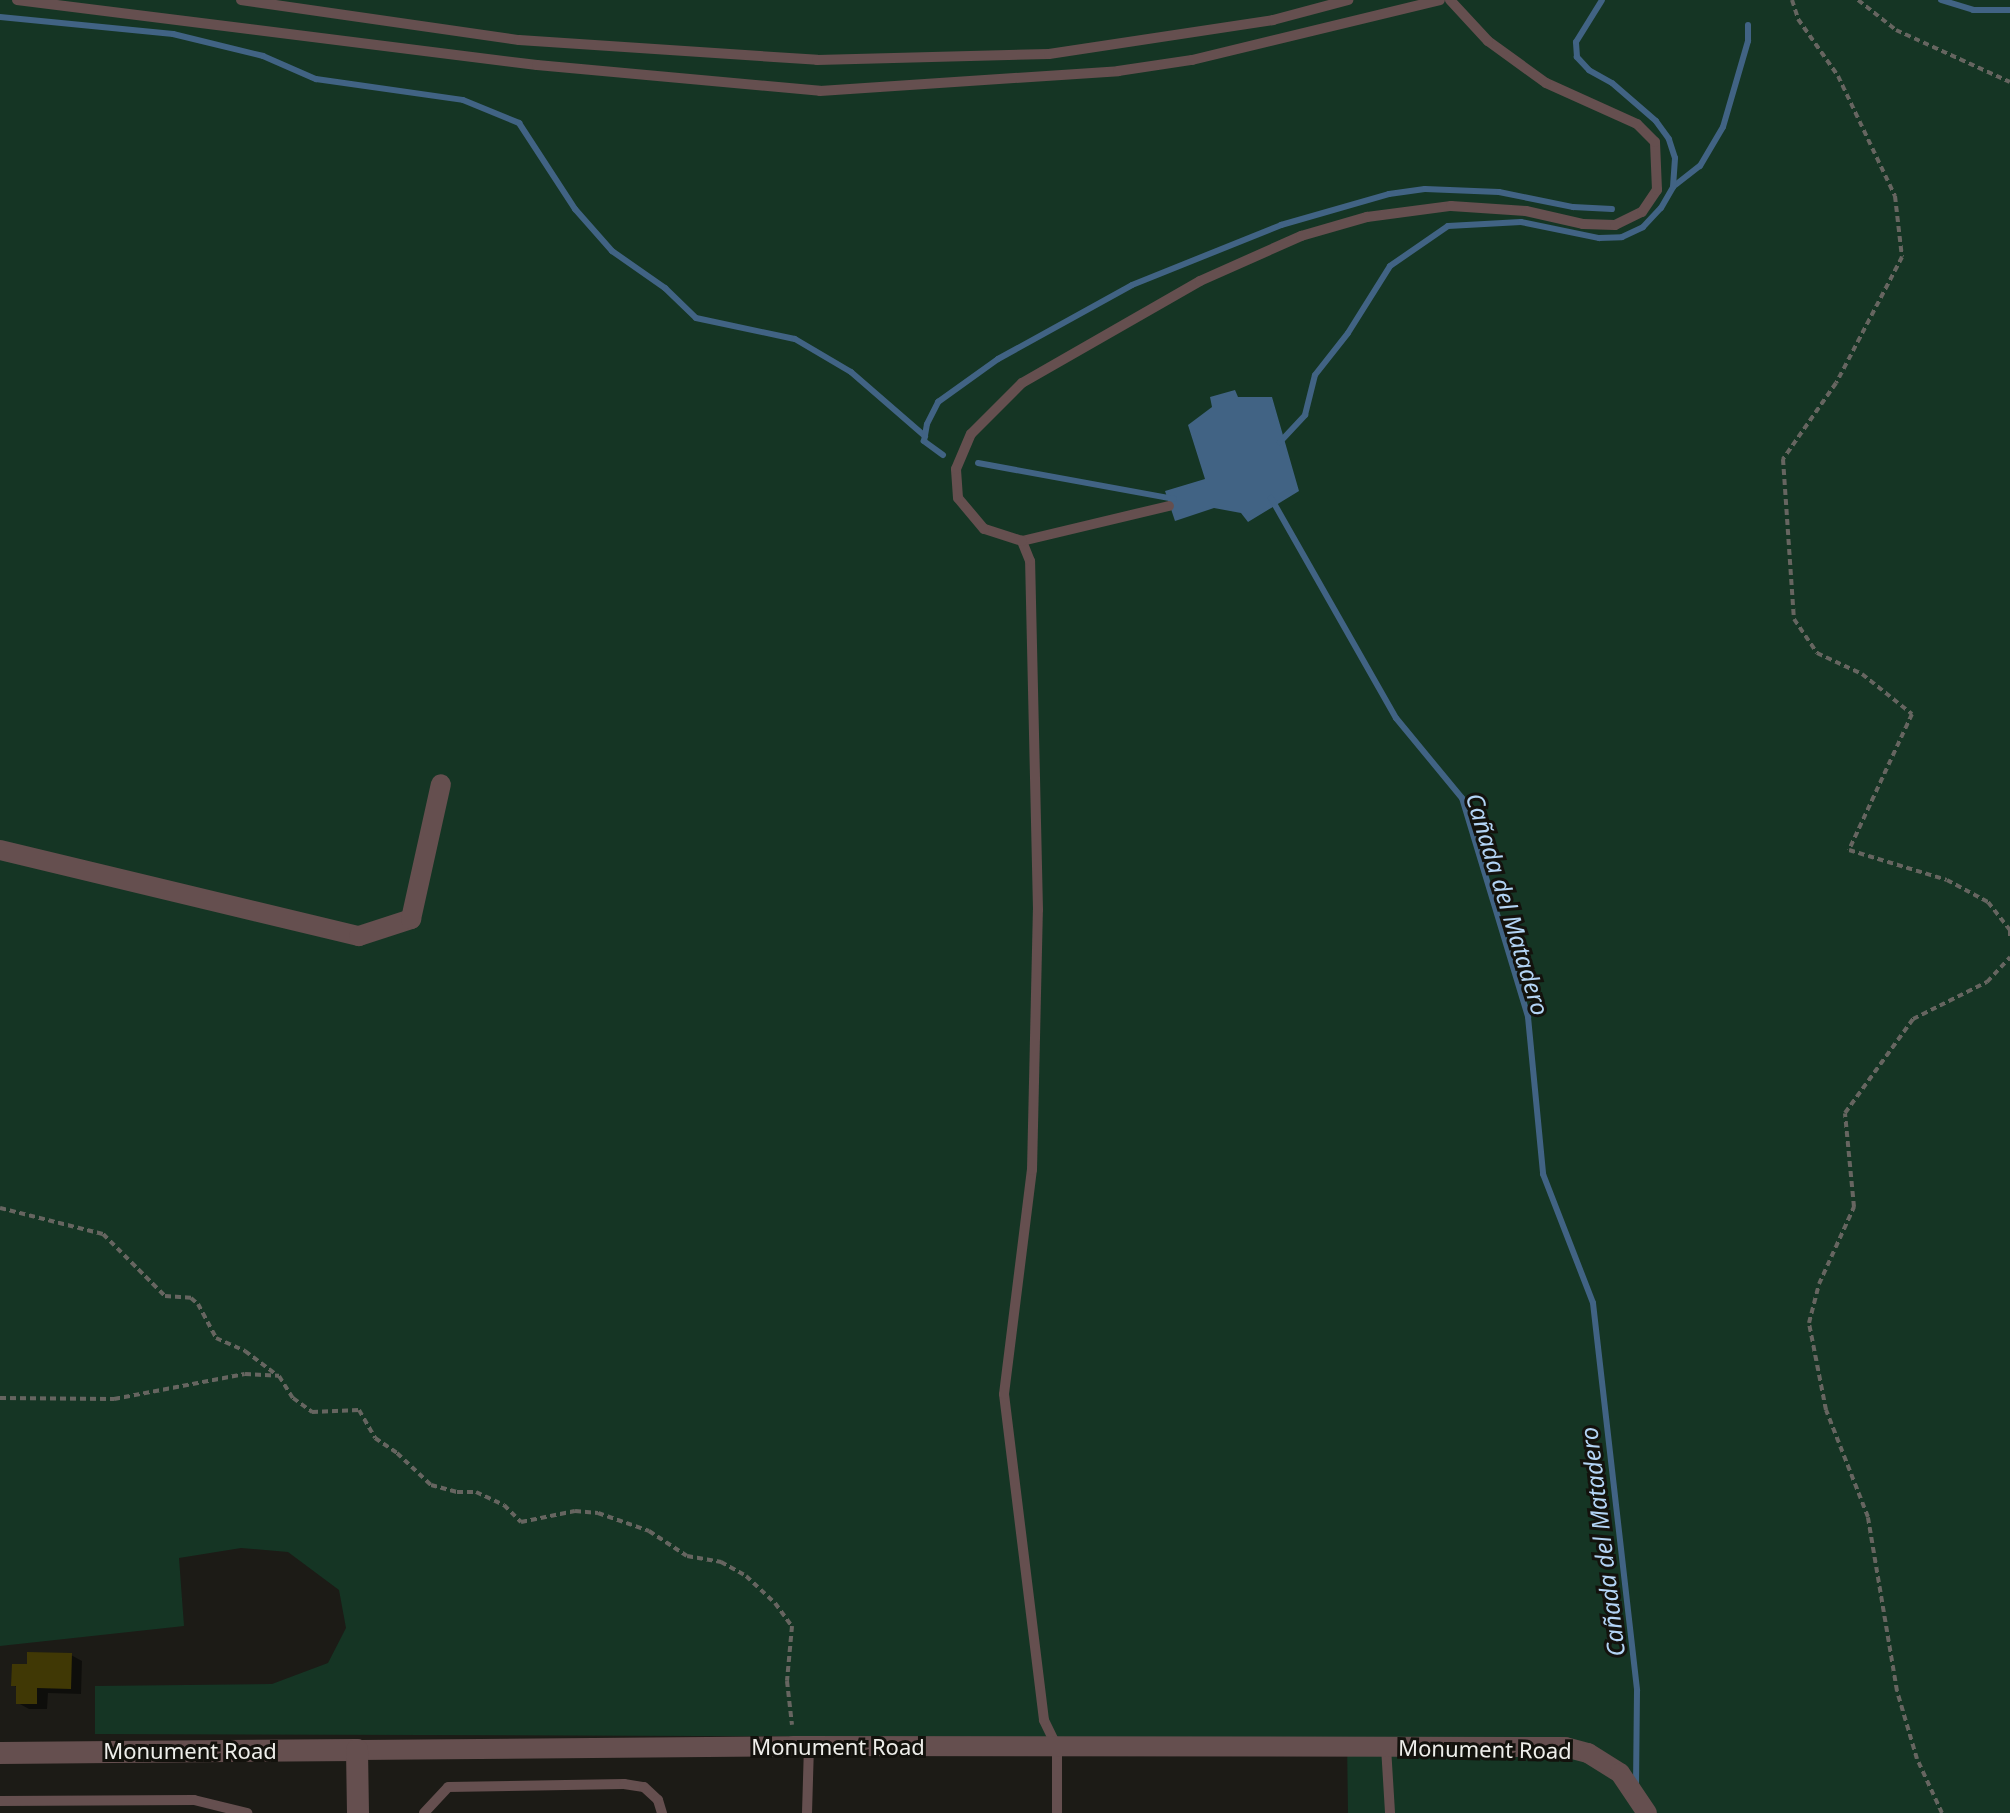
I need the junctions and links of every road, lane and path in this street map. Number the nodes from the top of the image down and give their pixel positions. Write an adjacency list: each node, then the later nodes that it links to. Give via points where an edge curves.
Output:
1 (17, 0): 4 (lane, via 537,65 820,91 1118,71 1192,60)
2 (241, 0): 3 (lane, via 519,40 817,60 1049,54 1273,20)
3 (1348, 0)
4 (1440, 0)
5 (1450, 0): 10 (lane, via 1488,41 1546,83 1637,124 1655,142 1657,190 1642,212 1615,225 1451,206 1367,217 1301,236 1200,281 1022,383 971,434 956,469 958,498 984,529)
6 (1792, 0): 13 (path, via 1798,19 1838,76 1895,196 1902,257 1836,383 1783,459 1794,619 1817,653 1862,674 1912,714 1849,850 1947,880 1988,902 2010,930)
7 (1858, 0): 8 (path, via 1896,30)
8 (2010, 82)
9 (1169, 506): 10 (lane)
10 (1022, 541): 19 (lane, via 1030,561 1035,660 1038,910 1033,1139 1004,1394 1044,1720)
11 (441, 784): 12 (street, via 411,919 359,936)
12 (0, 850)
13 (2010, 939)
14 (2010, 957): 32 (path, via 1987,982 1913,1019 1845,1113 1854,1207 1819,1284 1809,1323 1826,1410 1868,1517 1897,1691 1917,1759)
15 (0, 1208): 16 (path, via 103,1234 165,1296 191,1298 198,1304 216,1338)
16 (279, 1376): 17 (path, via 245,1374 114,1399); 18 (path, via 293,1398 312,1412 359,1410 375,1438 431,1485 476,1492 504,1505 521,1522 575,1511 598,1513 649,1531 687,1556 721,1562 746,1576 792,1626 787,1681)
17 (0, 1398)
18 (801, 1746): 19 (street, Monument Road); 21 (street, Monument Road); 28 (lane)
19 (1057, 1747): 20 (street, Monument Road); 29 (lane)
20 (1386, 1747): 30 (lane); 31 (street, Monument Road, via 1565,1747 1588,1753 1620,1773)
21 (357, 1750): 22 (street, Monument Road); 25 (street)
22 (0, 1753)
23 (0, 1801): 24 (lane, via 194,1800)
24 (247, 1813)
25 (358, 1813)
26 (424, 1813): 27 (lane, via 448,1787 624,1784 644,1787 658,1800)
27 (662, 1813)
28 (807, 1813)
29 (1057, 1813)
30 (1390, 1813)
31 (1647, 1813)
32 (1942, 1813)

